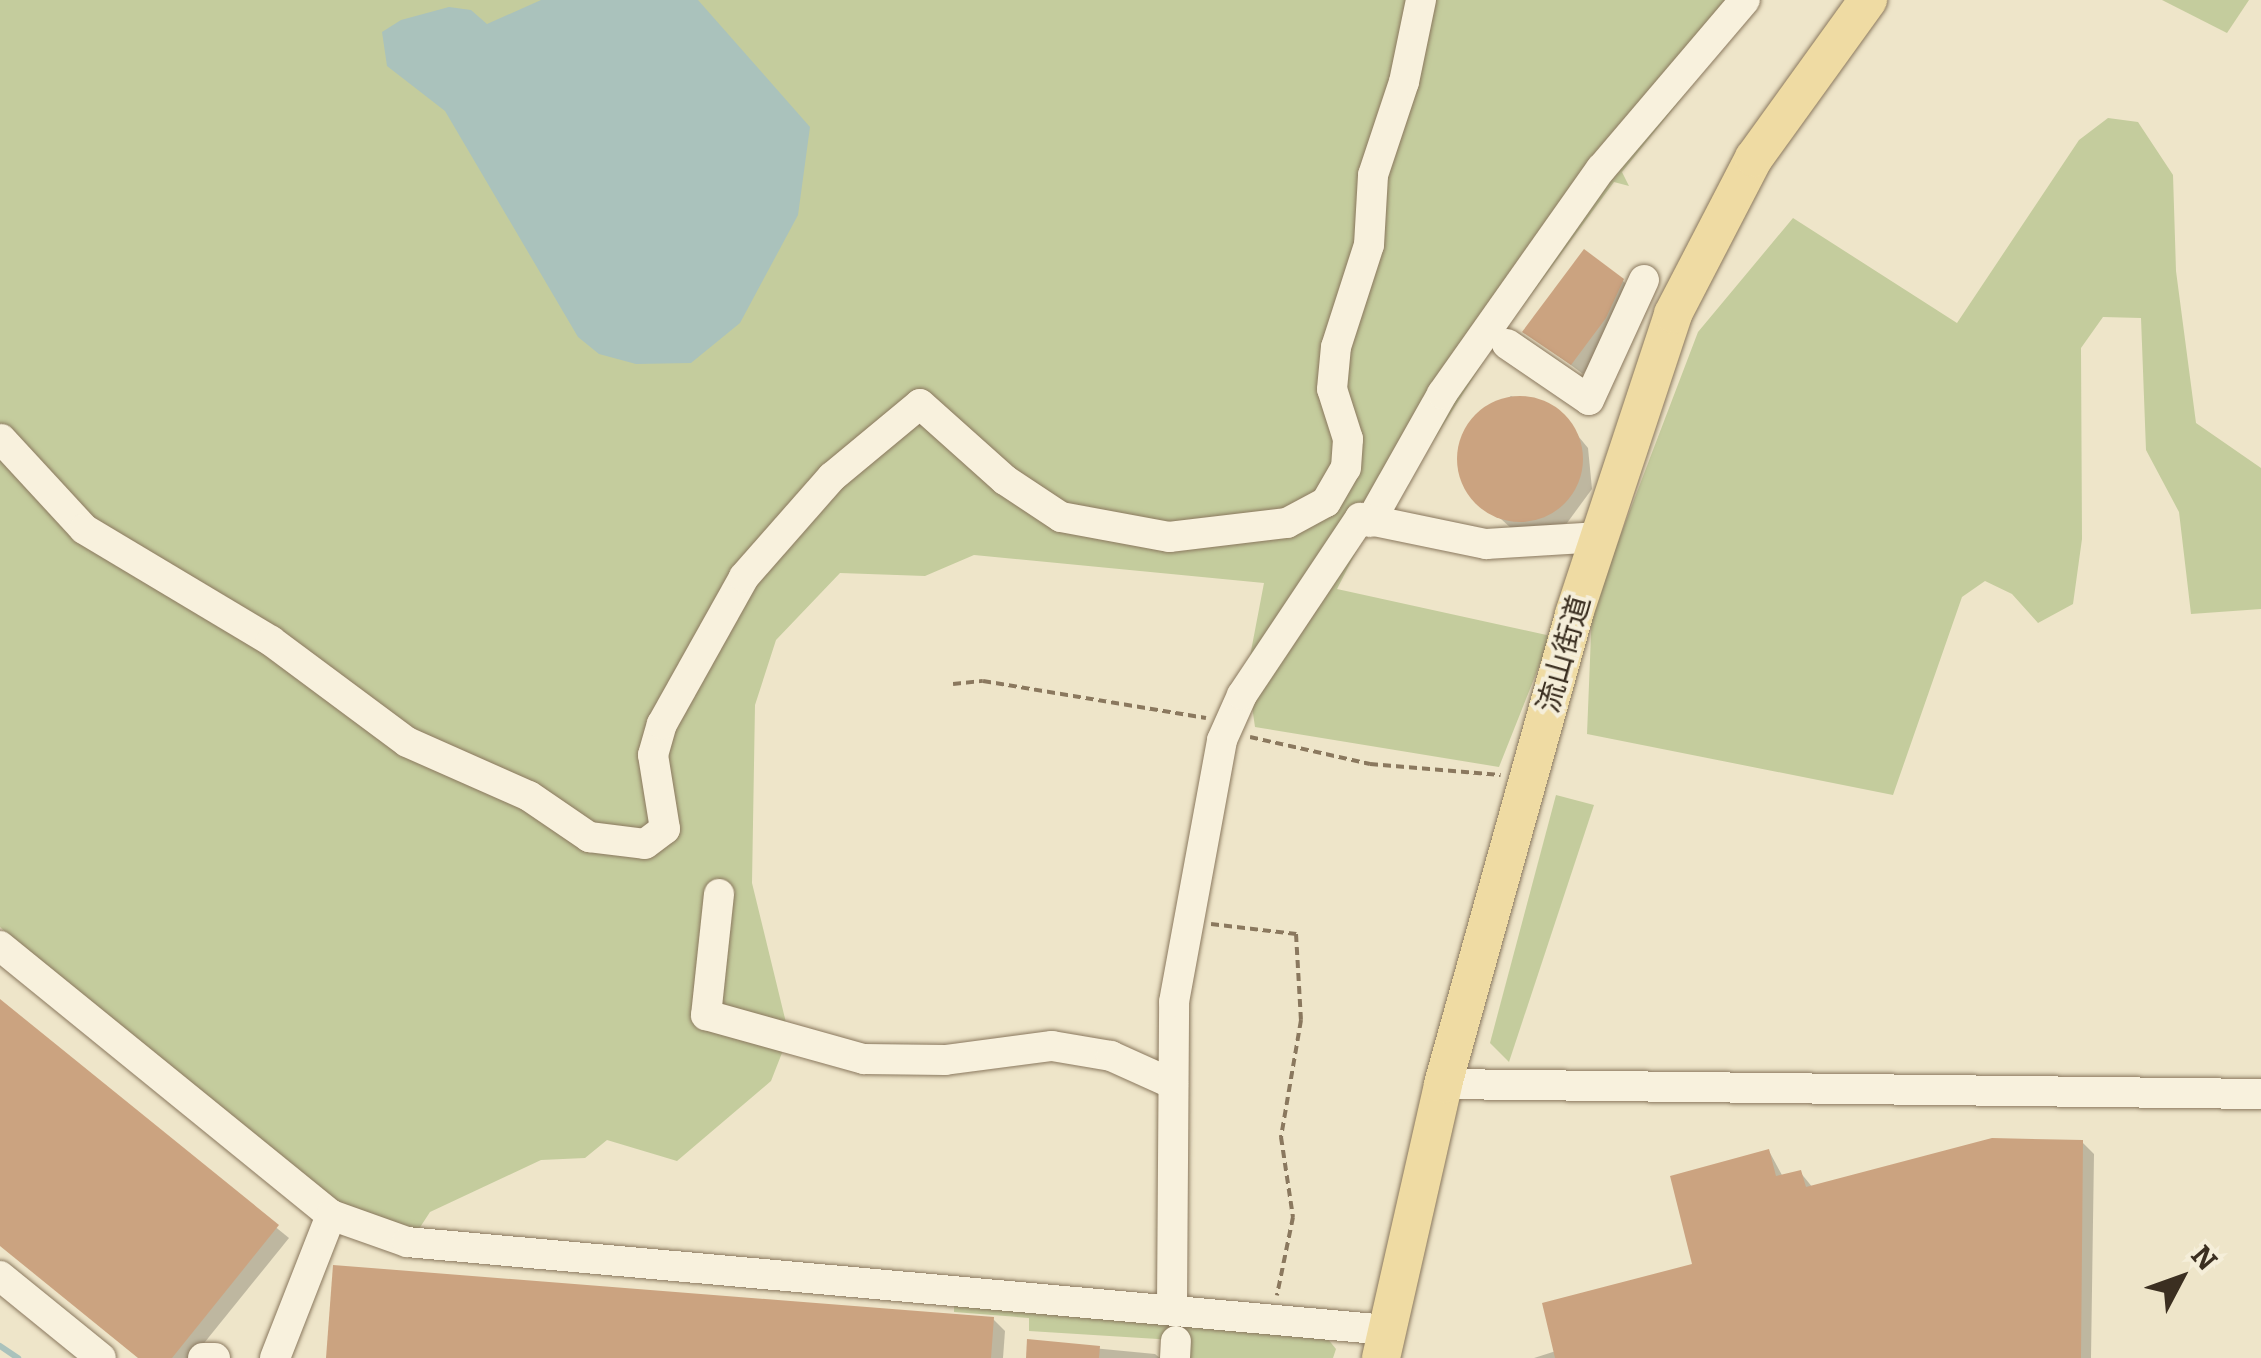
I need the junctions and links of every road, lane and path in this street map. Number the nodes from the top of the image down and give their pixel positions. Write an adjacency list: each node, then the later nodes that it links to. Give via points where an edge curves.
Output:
1 (1420, 0): 8 (street, via 1404,82 1373,175 1369,245 1336,347 1332,389 1348,439 1346,468 1326,502 1288,523 1169,538 1062,517 1004,480 920,404 832,477 744,577 662,724 653,755 665,828 644,844 589,837 529,796 408,742 271,641 84,529)
2 (1745, 0): 9 (street, via 1601,169 1442,394)
3 (1868, 0): 7 (main road, 流山街道, via 1798,91 1714,226)
4 (1644, 280): 6 (street)
5 (1507, 344): 6 (street, via 1589,400)
6 (1596, 385): 7 (street)
7 (1646, 398): 10 (main road, 流山街道)
8 (0, 440)
9 (1370, 522): 10 (street, via 1486,544); 12 (street, via 1360,518)
10 (1600, 537): 13 (main road, 流山街道)
11 (954, 684): 12 (path, via 982,681)
12 (1228, 727): 13 (path, via 1370,764 1492,778); 15 (street)
13 (1533, 764): 18 (main road, 流山街道)
14 (719, 894): 17 (street, via 706,1016 864,1059 945,1060 1052,1046 1111,1056)
15 (1187, 920): 17 (street, via 1174,1002); 23 (path, via 1296,934 1301,1020 1281,1137 1293,1217)
16 (0, 946): 20 (street)
17 (1173, 1084): 22 (street)
18 (1443, 1084): 19 (street); 24 (main road, 流山街道)
19 (2261, 1094)
20 (331, 1215): 22 (street, via 407,1242); 28 (street)
21 (0, 1276): 25 (street)
22 (1172, 1306): 23 (street)
23 (1273, 1317): 24 (street)
24 (1384, 1344)
25 (101, 1358)
26 (203, 1358): 27 (street)
27 (215, 1358)
28 (275, 1358)

